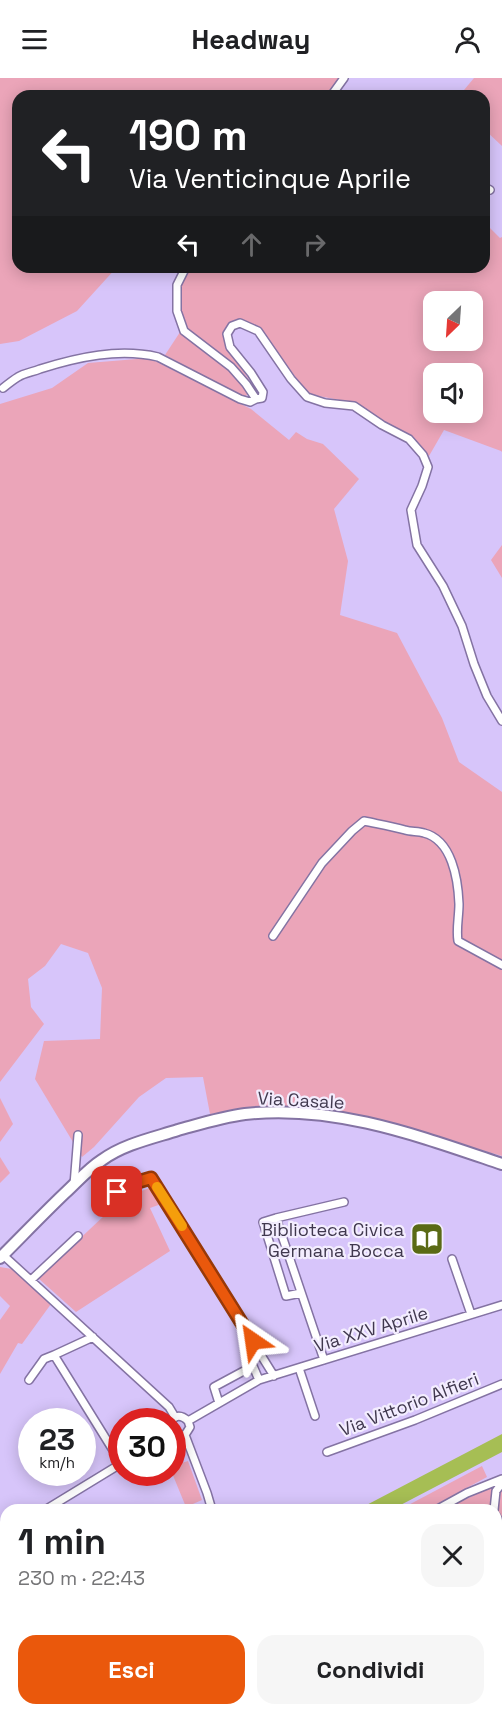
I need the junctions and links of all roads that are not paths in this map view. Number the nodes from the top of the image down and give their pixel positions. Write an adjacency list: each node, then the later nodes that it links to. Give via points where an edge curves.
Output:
1 (183, 273): 3 (street, via 177,285 177,311 184,331 231,367)
2 (3, 388): 3 (street, via 19,376 48,367 124,353 158,357 240,399)
3 (256, 399): 4 (street, via 262,398 263,392 230,347 227,334 240,323 258,331 307,397 354,406 409,439 423,455 428,466 411,510 417,545 443,586)
4 (502, 721)
5 (273, 936): 6 (street, via 322,863 364,821 423,832 435,838 455,871 458,941)
6 (502, 965)
7 (78, 1135): 9 (street)
8 (502, 1164): 9 (main road, Via Casale, via 368,1122 288,1112 244,1114 128,1146 103,1159)
9 (74, 1185): 14 (main road, Via Casale)
10 (117, 1192): 26 (street, via 151,1178)
11 (344, 1203): 12 (street)
12 (276, 1218): 15 (street); 17 (street, via 263,1222)
13 (78, 1236): 18 (street)
14 (1, 1256): 18 (street)
15 (289, 1256): 17 (street); 19 (street)
16 (452, 1259): 21 (street)
17 (275, 1260): 19 (street, via 286,1296)
18 (31, 1280): 22 (street)
19 (301, 1293): 24 (street)
20 (502, 1305): 21 (street, Via XXV Aprile)
21 (471, 1314): 24 (street, Via XXV Aprile)
22 (93, 1337): 23 (street); 31 (street)
23 (54, 1355): 27 (street, via 34,1368); 36 (street)
24 (324, 1360): 25 (street, Via XXV Aprile)
25 (299, 1368): 26 (street, Via XXV Aprile); 32 (street)
26 (274, 1376): 28 (street, Via XXV Aprile)
27 (29, 1380)
28 (259, 1380): 30 (street, Via XXV Aprile); 30 (street, via 253,1366 214,1387)
29 (502, 1384): 37 (street, Via Vittorio Alfieri)
30 (219, 1403): 33 (street, Via XXV Aprile)
31 (169, 1408)
32 (315, 1416)
33 (188, 1420): 34 (street, via 190,1427)
34 (186, 1433)
35 (186, 1438): 42 (street)
36 (108, 1442)
37 (327, 1452)
38 (108, 1471): 41 (street)
39 (502, 1479): 43 (street)
40 (502, 1483): 44 (street, via 496,1491)
41 (55, 1504)
42 (210, 1504)
43 (447, 1504)
44 (495, 1504)

